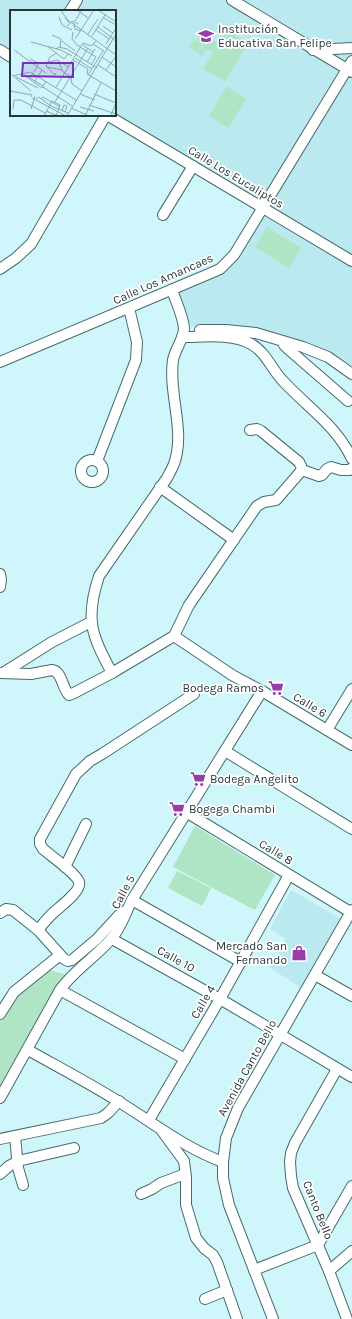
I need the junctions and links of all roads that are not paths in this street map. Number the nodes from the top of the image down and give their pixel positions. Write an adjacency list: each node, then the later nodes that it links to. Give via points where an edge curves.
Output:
1 (77, 0): 3 (street)
2 (232, 0): 6 (street)
3 (71, 10)
4 (352, 48): 6 (street)
5 (0, 50): 7 (street)
6 (313, 50): 8 (street)
7 (10, 56)
8 (350, 68): 12 (street, Calle Los Amancaes)
9 (106, 116): 15 (street, via 31,244)
10 (109, 116): 11 (street, Calle Los Eucaliptos)
11 (192, 166): 12 (street, Calle Los Eucaliptos); 13 (street)
12 (263, 208): 14 (street, Calle Los Eucaliptos); 16 (street, Calle Los Amancaes, via 227,263 212,273)
13 (163, 216)
14 (352, 262)
15 (0, 269)
16 (172, 290): 17 (street, Calle Los Amancaes); 18 (street, via 183,323)
17 (129, 308): 20 (street, Calle Los Amancaes); 25 (street, via 137,342 136,360)
18 (183, 333): 19 (street, via 241,331); 24 (street, via 226,337 253,344 263,353 282,380 334,429); 28 (street, via 173,360 177,448 174,464)
19 (284, 342): 21 (street, via 328,357); 22 (street, via 287,348)
20 (0, 362)
21 (352, 374)
22 (348, 401)
23 (250, 430): 27 (street, via 260,431 299,462)
24 (352, 459)
25 (97, 461)
26 (352, 468): 27 (street, via 341,470 331,467 319,476)
27 (302, 470): 29 (street, via 276,500 257,506)
28 (160, 487): 29 (street); 32 (street, via 99,576 93,594)
29 (234, 540): 33 (street, via 189,606)
30 (0, 574): 31 (street)
31 (0, 587)
32 (91, 622): 34 (street, via 98,646); 35 (street, via 52,642)
33 (174, 636): 34 (street); 37 (street, Calle 6, via 232,675)
34 (112, 672): 35 (street, via 69,695 56,670 31,674)
35 (2, 673)
36 (352, 689): 39 (street)
37 (262, 691): 39 (street, Calle 6); 41 (street, Calle 5)
38 (194, 694): 45 (street, via 90,761 76,774 40,839 43,849)
39 (327, 730): 40 (street, Calle 6)
40 (352, 745)
41 (225, 751): 42 (street, Calle 5); 44 (street)
42 (186, 812): 46 (street, Calle 8); 47 (street, Calle 5)
43 (86, 824): 45 (street)
44 (352, 829)
45 (65, 867): 51 (street, via 80,883 79,888)
46 (289, 875): 49 (street, Calle 8); 54 (street, Calle 4)
47 (132, 900): 48 (street, Calle 5); 54 (street)
48 (127, 910): 52 (street, Calle 5, via 120,928); 53 (street, via 72,960 68,961)
49 (352, 912): 55 (street, Avenida Canto Bello)
50 (0, 913): 51 (street, via 6,909 13,910)
51 (38, 930): 53 (street)
52 (112, 938): 56 (street, Calle 5); 58 (street, Calle 10)
53 (60, 955): 59 (street, via 14,992)
54 (241, 962): 58 (street, Calle 4)
55 (315, 975): 57 (street); 60 (street, Avenida Canto Bello)
56 (60, 990): 61 (street, Calle 5); 62 (street)
57 (352, 996)
58 (220, 999): 60 (street, Calle 10); 62 (street, Calle 4)
59 (0, 1014)
60 (280, 1035): 63 (street, Calle 10); 73 (street, Avenida Canto Bello, via 233,1118 226,1138)
61 (28, 1050): 65 (street, Calle 5); 66 (street)
62 (185, 1059): 67 (street, Calle 4)
63 (337, 1069): 64 (street, Calle 10); 79 (street, Canto Bello, via 291,1153 293,1188)
64 (352, 1077)
65 (0, 1098)
66 (119, 1101): 67 (street); 69 (street, via 101,1118)
67 (149, 1120): 68 (street)
68 (158, 1126): 73 (street, via 193,1149); 75 (street, via 184,1161)
69 (15, 1136): 70 (street); 72 (street)
70 (0, 1139)
71 (74, 1148): 72 (street)
72 (18, 1161): 74 (street); 76 (street)
73 (223, 1162): 81 (street, Avenida Canto Bello, via 223,1178 229,1205)
74 (0, 1174)
75 (185, 1174): 78 (street); 83 (street, via 186,1204 196,1238 213,1255)
76 (23, 1184)
77 (352, 1186): 79 (street)
78 (141, 1194)
79 (318, 1245): 81 (street); 82 (street, Canto Bello)
80 (352, 1251): 82 (street)
81 (254, 1270): 86 (street, Avenida Canto Bello)
82 (329, 1271): 87 (street, Canto Bello)
83 (227, 1290): 84 (street); 85 (street)
84 (205, 1299)
85 (237, 1319)
86 (273, 1319)
87 (347, 1319)

